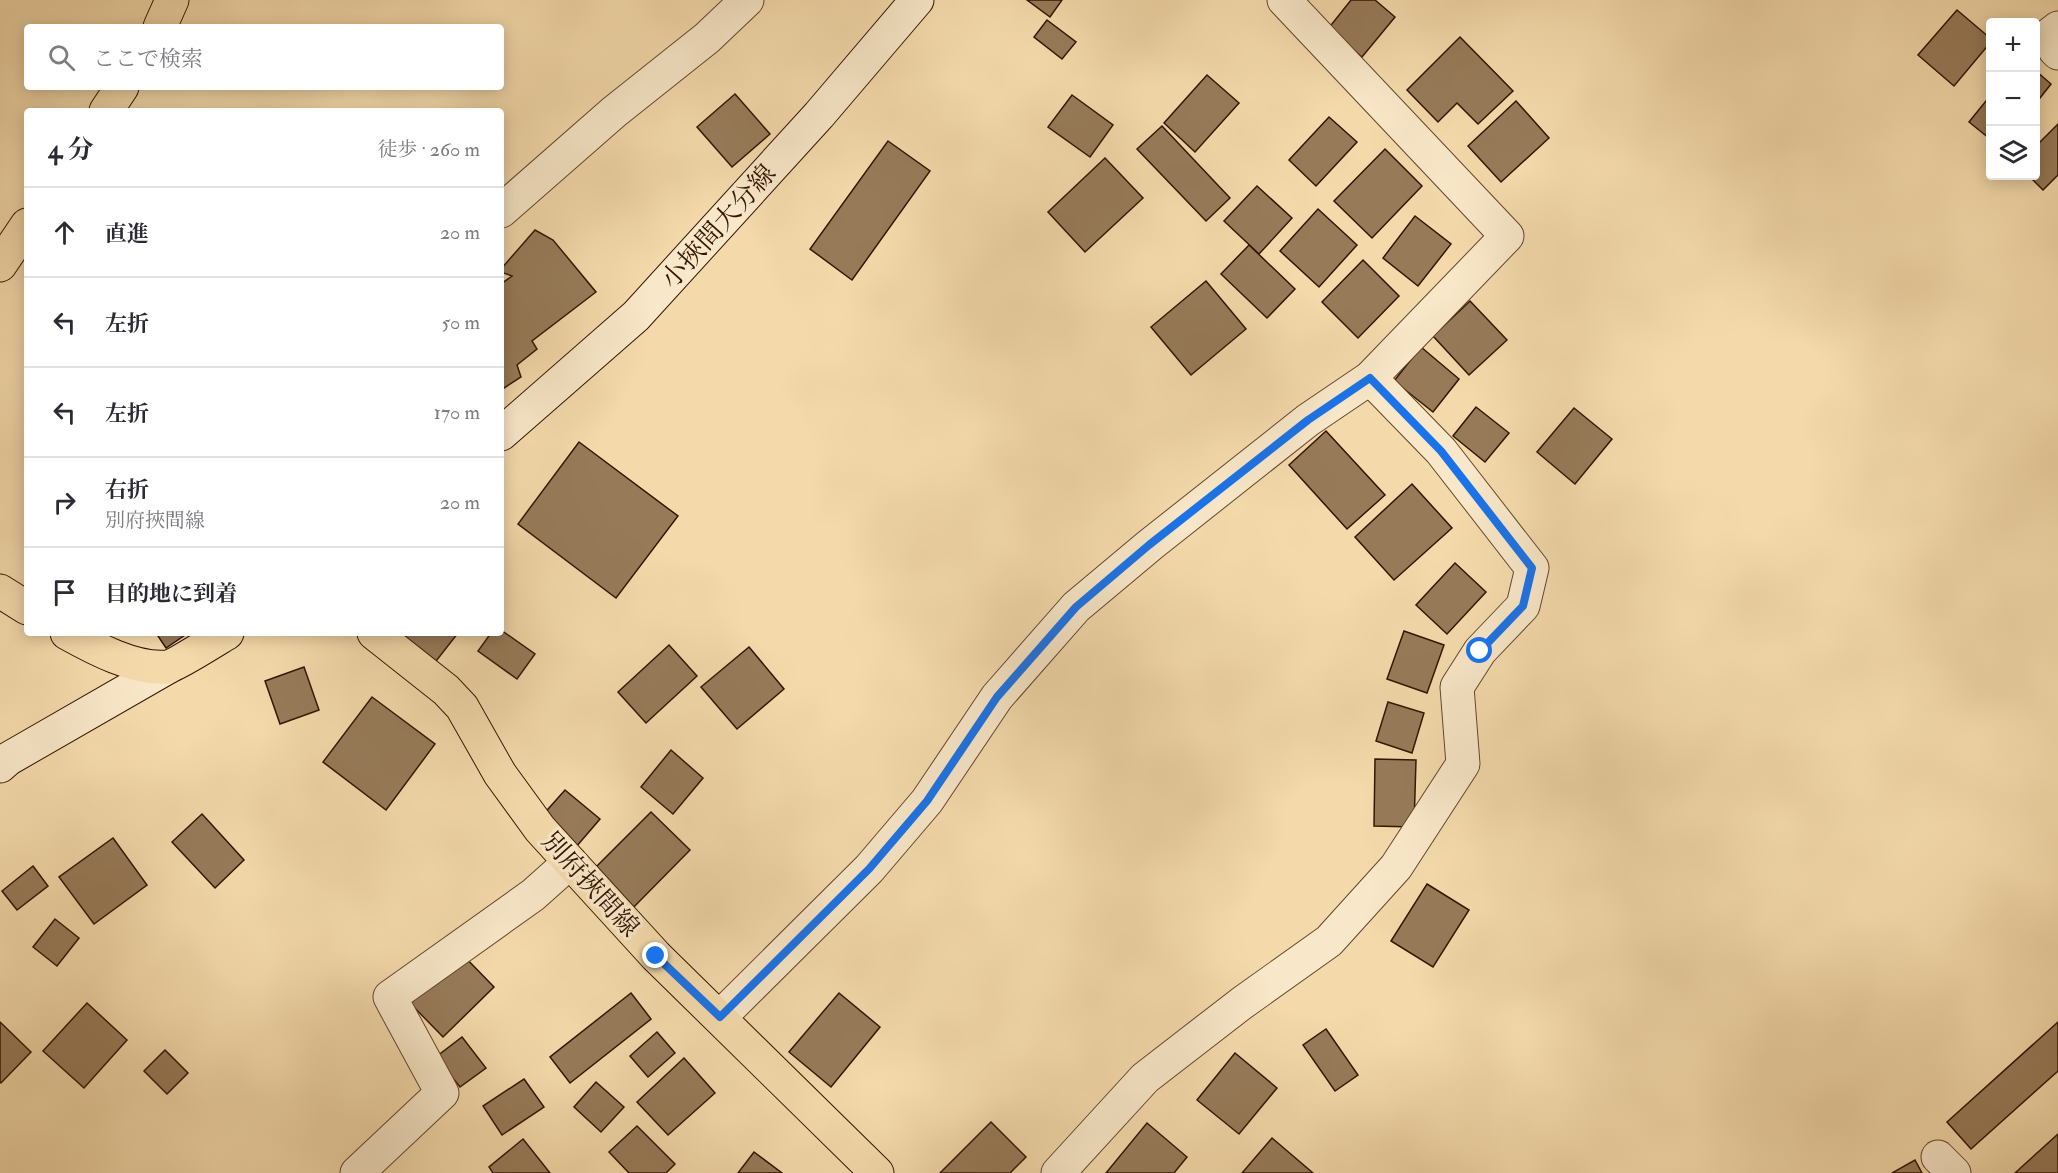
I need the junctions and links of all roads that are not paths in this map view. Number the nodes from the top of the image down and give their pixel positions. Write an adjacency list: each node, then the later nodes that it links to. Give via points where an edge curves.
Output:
1 (172, 0): 5 (main road)
2 (747, 0): 10 (street)
3 (917, 0): 14 (street, 小挾間大分線, via 819,115 636,316)
4 (1284, 0): 13 (street, via 1507,236)
5 (161, 24)
6 (2058, 28): 7 (street, via 2049,35)
7 (2058, 53)
8 (120, 90): 9 (main road)
9 (108, 108)
10 (504, 208)
11 (24, 229): 12 (main road)
12 (0, 265)
13 (1370, 378): 23 (street, via 1299,427 1076,607 997,697 927,801 869,869); 26 (street, via 1441,451 1532,568 1523,606 1480,651 1457,687 1464,764 1396,867 1329,941 1145,1078)
14 (504, 431)
15 (0, 591): 16 (main road)
16 (24, 606)
17 (73, 636): 20 (main road, via 117,658)
18 (222, 636): 20 (main road)
19 (378, 636): 22 (main road, 別府挾間線, via 462,707 500,774)
20 (168, 667): 21 (street)
21 (0, 766)
22 (570, 862): 23 (main road, 別府挾間線, via 656,956); 24 (street, via 533,895 390,997 442,1094)
23 (720, 1017): 25 (main road, 別府挾間線)
24 (357, 1173)
25 (877, 1173)
26 (1058, 1173)

